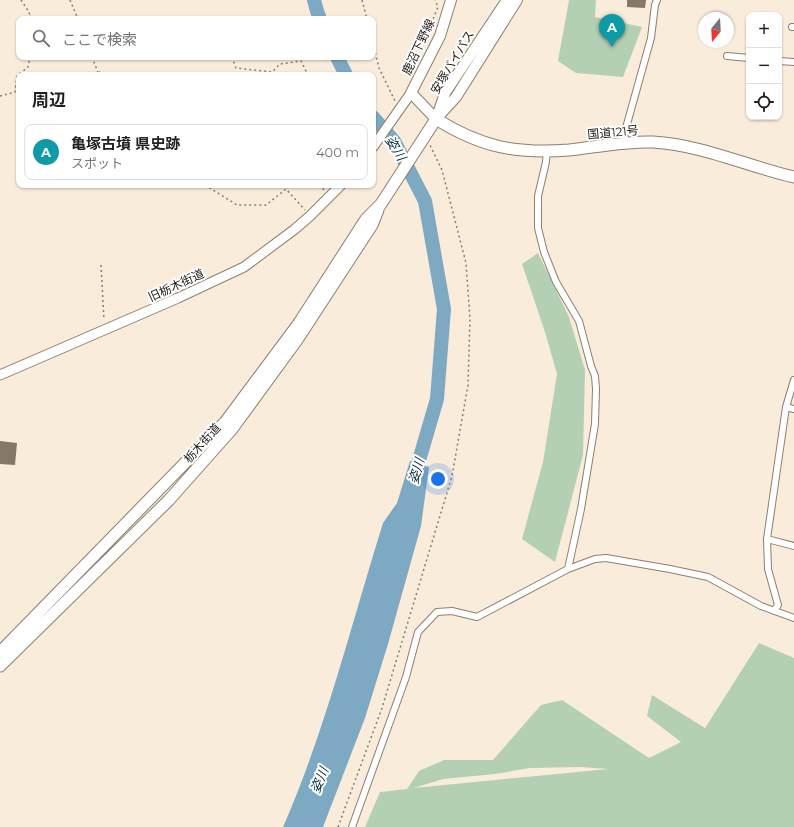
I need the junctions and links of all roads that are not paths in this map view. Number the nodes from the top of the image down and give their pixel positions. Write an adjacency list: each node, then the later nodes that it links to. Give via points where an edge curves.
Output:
1 (451, 0): 9 (main road, 鹿沼下野線, via 437,43)
2 (506, 0): 10 (main road, 安塚バイパス, via 445,93)
3 (517, 0): 10 (main road, 安塚バイパス, via 456,97)
4 (657, 0): 11 (street, via 649,45 624,135)
5 (727, 56): 6 (street)
6 (746, 58)
7 (782, 61): 8 (street)
8 (794, 62)
9 (411, 93): 10 (main road, 鹿沼下野線); 12 (street)
10 (436, 119): 13 (highway, 国道121号, via 452,129 493,145 514,150); 25 (highway, 栃木街道, via 380,204 372,226 310,321 232,429 169,500)
11 (626, 142): 13 (highway, 国道121号, via 569,150); 14 (highway, 国道121号, via 682,146)
12 (376, 143)
13 (547, 150): 22 (street, via 538,196 538,228 556,282 579,321 595,376 596,389 595,424)
14 (794, 177)
15 (338, 188): 16 (street, 旧栃木街道, via 310,216 244,267)
16 (0, 375)
17 (794, 380): 18 (street)
18 (786, 407): 19 (street); 20 (street)
19 (794, 409)
20 (768, 539): 21 (street); 23 (street, via 768,569 778,605)
21 (794, 546)
22 (568, 569): 23 (street, via 595,559 606,558 670,569 708,577); 27 (street, via 477,617 452,611 437,612 418,632 406,677)
23 (774, 612): 24 (street)
24 (794, 618)
25 (6, 648): 26 (highway, 栃木街道)
26 (0, 666)
27 (352, 827)

